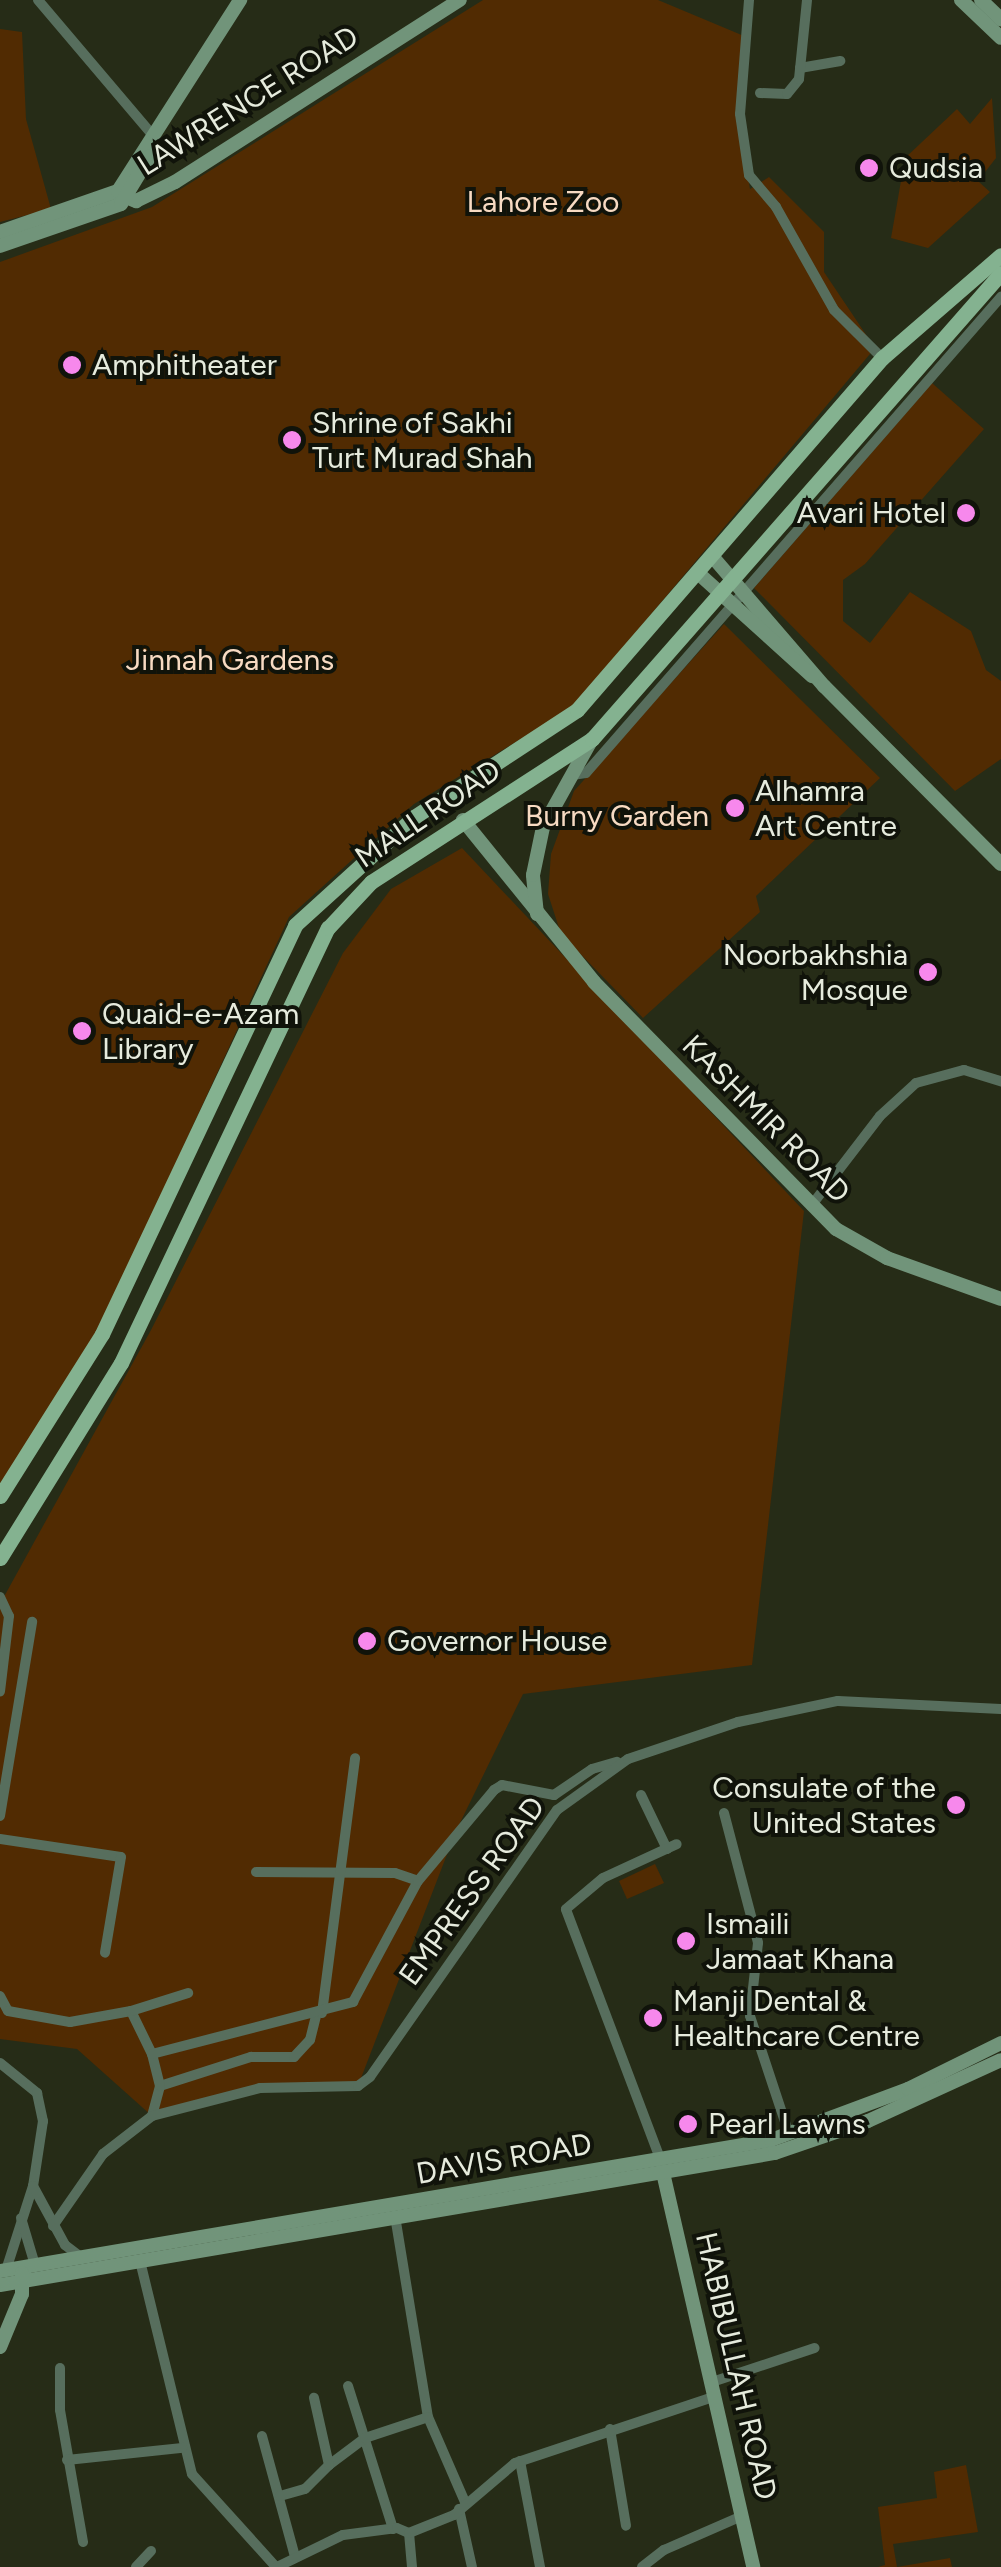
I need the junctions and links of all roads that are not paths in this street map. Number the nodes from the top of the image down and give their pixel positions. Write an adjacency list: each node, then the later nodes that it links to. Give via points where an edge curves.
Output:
1 (38, 0): 13 (street)
2 (240, 0): 13 (main road)
3 (460, 0): 15 (main road, LAWRENCE ROAD)
4 (749, 0): 23 (street, via 740,114 749,175 770,197 844,323)
5 (807, 0): 11 (street)
6 (961, 0): 9 (main road)
7 (981, 0): 8 (main road)
8 (1001, 19)
9 (1001, 38)
10 (840, 62): 11 (street)
11 (800, 68): 12 (street, via 790,93)
12 (760, 94)
13 (154, 137): 14 (main road); 16 (main road)
14 (136, 180): 15 (main road); 16 (main road)
15 (154, 193): 16 (main road, LAWRENCE ROAD)
16 (120, 196): 17 (main road, LAWRENCE ROAD); 18 (main road)
17 (0, 232)
18 (0, 246)
19 (1001, 255): 21 (main road, MALL ROAD)
20 (1001, 272): 21 (main road, MALL ROAD)
21 (966, 296): 23 (main road, MALL ROAD); 26 (main road, MALL ROAD)
22 (1001, 297): 28 (street)
23 (882, 358): 24 (main road, MALL ROAD)
24 (712, 556): 25 (main road, MALL ROAD); 26 (main road)
25 (698, 572): 27 (main road); 39 (main road, MALL ROAD, via 577,710 414,817 295,925 102,1334)
26 (732, 578): 27 (main road, MALL ROAD); 28 (main road)
27 (718, 592): 29 (main road); 31 (main road, MALL ROAD)
28 (744, 592): 29 (street); 30 (main road)
29 (731, 606): 30 (main road); 32 (street, via 586,772)
30 (824, 686): 34 (main road)
31 (592, 739): 32 (main road); 33 (main road, MALL ROAD)
32 (572, 775): 35 (main road, via 538,845)
33 (463, 820): 35 (main road, KASHMIR ROAD); 40 (main road, MALL ROAD, via 371,882 328,928 121,1363)
34 (1001, 864)
35 (537, 914): 37 (main road, KASHMIR ROAD)
36 (1001, 1081): 37 (street, via 964,1070 916,1083 880,1116)
37 (810, 1206): 38 (main road, KASHMIR ROAD, via 865,1248)
38 (1001, 1299)
39 (1, 1492)
40 (0, 1558)
41 (0, 1597): 43 (street, via 9,1616)
42 (32, 1622): 49 (street)
43 (0, 1691)
44 (1001, 1710): 46 (street, EMPRESS ROAD, via 908,1700 828,1702)
45 (355, 1758): 52 (street)
46 (628, 1758): 53 (street, via 592,1770 554,1796 502,1784); 64 (street, EMPRESS ROAD, via 557,1810 358,2086 260,2088)
47 (641, 1795): 66 (street, via 672,1846 603,1878 566,1909)
48 (724, 1813): 65 (street, via 758,1944 750,2016)
49 (0, 1816)
50 (0, 1839): 54 (street, via 121,1857)
51 (256, 1872): 52 (street)
52 (342, 1872): 53 (street, via 394,1873); 58 (street)
53 (418, 1882): 58 (street, via 353,2002)
54 (105, 1953)
55 (188, 1993): 57 (street)
56 (0, 1996): 57 (street, via 8,2012 70,2022)
57 (131, 2011): 60 (street)
58 (319, 2014): 60 (street); 63 (street, via 310,2040 294,2057 251,2058)
59 (1001, 2043): 65 (main road, DAVIS ROAD, via 908,2089)
60 (152, 2054): 63 (street)
61 (1001, 2060): 66 (main road, DAVIS ROAD, via 794,2148)
62 (0, 2063): 67 (street, via 27,2082 42,2107)
63 (160, 2086): 64 (street)
64 (152, 2116): 70 (street, EMPRESS ROAD, via 103,2154)
65 (789, 2134): 66 (main road, DAVIS ROAD)
66 (662, 2169): 69 (main road, DAVIS ROAD); 71 (main road, DAVIS ROAD); 79 (main road, HABIBULLAH ROAD)
67 (33, 2186): 68 (street); 70 (street)
68 (21, 2217): 73 (street); 73 (street)
69 (396, 2222): 72 (main road, DAVIS ROAD); 81 (street)
70 (53, 2226): 71 (street)
71 (82, 2258): 73 (main road, DAVIS ROAD)
72 (141, 2266): 73 (main road, DAVIS ROAD); 85 (street)
73 (17, 2271): 74 (main road, DAVIS ROAD); 75 (main road)
74 (0, 2286)
75 (0, 2346)
76 (815, 2348): 79 (street)
77 (60, 2368): 86 (street)
78 (348, 2386): 84 (street)
79 (714, 2389): 82 (street); 91 (main road, HABIBULLAH ROAD)
80 (314, 2398): 88 (street)
81 (428, 2417): 84 (street); 90 (street)
82 (610, 2429): 87 (street); 92 (street)
83 (262, 2436): 89 (street)
84 (365, 2438): 88 (street); 93 (street)
85 (182, 2448): 86 (street); 99 (street, via 214,2503)
86 (67, 2460): 95 (street)
87 (520, 2461): 90 (street); 102 (street)
88 (329, 2464): 89 (street, via 305,2489)
89 (280, 2496): 97 (street)
90 (462, 2505): 94 (street); 101 (street)
91 (742, 2516): 103 (street, via 664,2550); 104 (main road, HABIBULLAH ROAD)
92 (626, 2526)
93 (392, 2529): 94 (street); 97 (street, via 343,2535)
94 (409, 2534): 100 (street)
95 (83, 2542)
96 (150, 2551): 98 (street)
97 (295, 2557): 99 (street)
98 (136, 2567)
99 (276, 2567)
100 (412, 2567)
101 (472, 2567)
102 (540, 2567)
103 (642, 2567)
104 (753, 2567)

